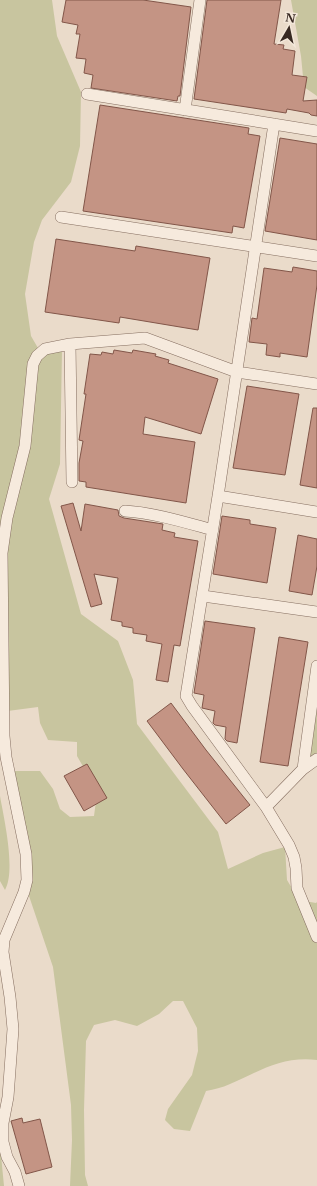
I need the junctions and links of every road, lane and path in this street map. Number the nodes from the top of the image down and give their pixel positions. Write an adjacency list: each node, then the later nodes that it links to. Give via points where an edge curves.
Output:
1 (200, 0): 3 (street)
2 (87, 94): 3 (street)
3 (185, 110): 4 (street)
4 (274, 124): 5 (street); 7 (street)
5 (317, 131)
6 (61, 217): 7 (street)
7 (256, 246): 8 (street); 10 (street)
8 (317, 256)
9 (70, 344): 10 (street, via 145,338); 12 (street); 24 (street, via 45,349 33,364 25,446 7,518 2,554 4,736 26,854 27,875 22,898 4,940 3,952 13,1029 3,1142)
10 (237, 372): 11 (street); 13 (street)
11 (317, 384)
12 (72, 482)
13 (218, 496): 15 (street); 16 (street)
14 (125, 511): 16 (street, via 152,513)
15 (317, 512)
16 (213, 530): 17 (street)
17 (203, 596): 18 (street); 22 (street, via 186,696)
18 (317, 612)
19 (317, 666): 21 (street)
20 (317, 759): 21 (street)
21 (304, 770): 22 (street)
22 (266, 807): 23 (street, via 294,857 297,888)
23 (317, 937)
24 (19, 1186)

